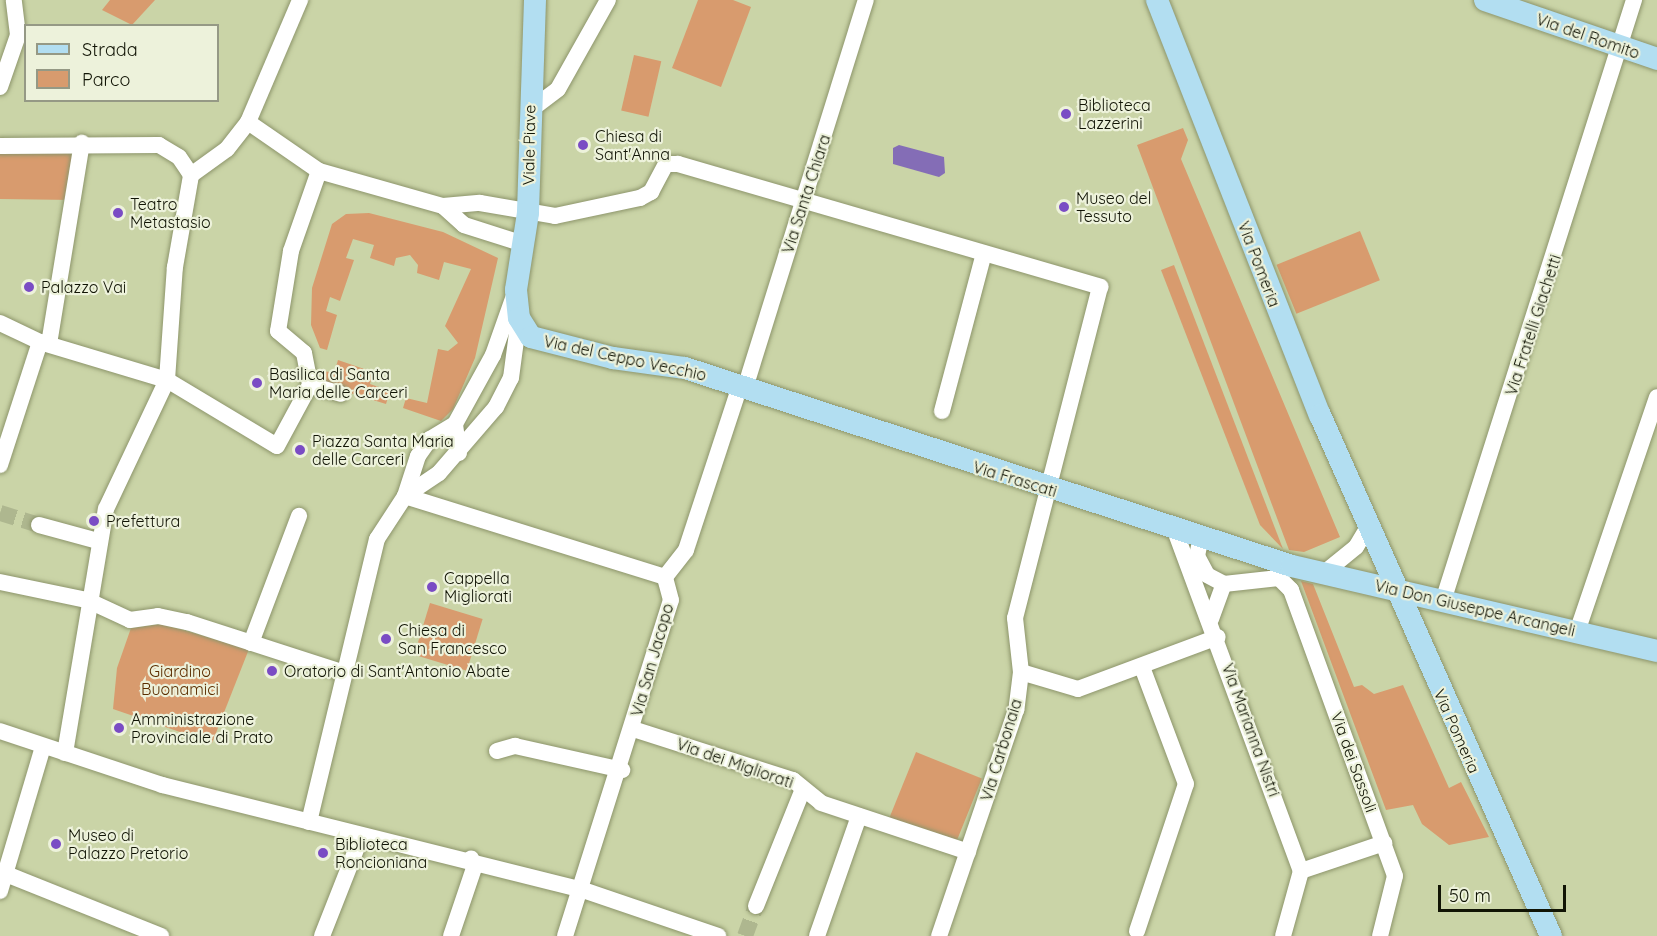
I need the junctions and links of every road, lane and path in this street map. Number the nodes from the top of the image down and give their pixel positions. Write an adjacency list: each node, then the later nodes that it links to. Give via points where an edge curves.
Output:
1 (14, 0): 11 (street, via 18,35)
2 (300, 0): 13 (street)
3 (535, 0): 12 (street, Viale Piave)
4 (608, 0): 12 (street, via 558,89)
5 (866, 0): 18 (street, Via Santa Chiara)
6 (1156, 0): 39 (street, Via Pomeria, via 1258,264)
7 (1485, 0): 9 (street, Via del Romito)
8 (1634, 0): 9 (street, Via Fratelli Giachetti)
9 (1623, 48): 10 (street, Via del Romito); 51 (street, Via Fratelli Giachetti)
10 (1657, 59)
11 (0, 87)
12 (529, 111): 20 (street, Viale Piave)
13 (248, 122): 16 (street); 17 (street, via 227,149)
14 (82, 143): 15 (street); 17 (street, via 159,145 179,157); 26 (street)
15 (0, 146)
16 (319, 171): 19 (street); 28 (street, via 291,250 278,331 304,353)
17 (191, 176): 27 (street, via 175,267)
18 (803, 204): 20 (street, via 672,163 640,198 555,216); 22 (street); 29 (street, Via Santa Chiara)
19 (443, 206): 20 (street, via 480,203); 21 (street, via 464,225)
20 (528, 213): 21 (street, Viale Piave)
21 (524, 244): 23 (street, Viale Piave)
22 (984, 253): 32 (street); 36 (street, Via Carbonaia, via 1100,287)
23 (516, 290): 24 (street, Viale Piave); 33 (street, Viale Piave, via 493,355)
24 (519, 318): 29 (street, Via del Ceppo Vecchio, via 531,337 542,341 685,368); 34 (street, Viale Piave, via 512,378)
25 (0, 323): 26 (street)
26 (44, 343): 27 (street); 35 (street)
27 (167, 380): 28 (street, via 277,446); 43 (street, via 123,465)
28 (310, 385): 30 (street)
29 (743, 387): 36 (street, Via Frascati); 46 (street, via 686,550)
30 (341, 394)
31 (1657, 397): 53 (street)
32 (942, 411)
33 (455, 424): 34 (street); 37 (street, via 430,439 418,456)
34 (459, 453): 37 (street, Viale Piave)
35 (0, 465)
36 (1052, 490): 41 (street, Via Frascati); 58 (street, Via Carbonaia, via 1015,618)
37 (405, 496): 46 (street, via 436,509); 59 (street, via 377,539)
38 (299, 516): 55 (street)
39 (1370, 524): 45 (street, via 1356,547); 49 (street, Via Pomeria)
40 (39, 525): 43 (street)
41 (1174, 528): 42 (street, Via Frascati); 52 (street, Via Marianna Nistri, via 1201,607)
42 (1201, 537): 44 (street, Via Frascati); 48 (street, via 1197,556 1207,575)
43 (98, 541): 50 (street)
44 (1292, 566): 45 (street, Via Don Giuseppe Arcangeli)
45 (1324, 573): 49 (street, Via Don Giuseppe Arcangeli)
46 (665, 577): 60 (street, Via San Jacopo, via 671,600)
47 (0, 582): 50 (street)
48 (1224, 584): 52 (street); 70 (street, Via dei Sassoli, via 1279,578 1291,590)
49 (1398, 591): 51 (street, Via Don Giuseppe Arcangeli); 89 (street, Via Pomeria)
50 (87, 600): 55 (street, via 130,620 158,616); 64 (street)
51 (1443, 601): 53 (street, Via Don Giuseppe Arcangeli)
52 (1211, 619): 54 (street, Via Marianna Nistri)
53 (1577, 632): 56 (street, Via Don Giuseppe Arcangeli)
54 (1218, 637): 57 (street); 74 (street, Via Marianna Nistri)
55 (253, 643): 59 (street)
56 (1657, 651)
57 (1142, 668): 58 (street, via 1078,689); 78 (street, via 1186,784)
58 (1021, 672): 71 (street, Via Carbonaia, via 1016,710)
59 (345, 678): 68 (street)
60 (633, 729): 65 (street, Via San Jacopo); 66 (street, Via dei Migliorati, via 793,780)
61 (0, 731): 62 (street)
62 (43, 747): 64 (street); 73 (street)
63 (497, 751): 65 (street, via 515,746)
64 (65, 753): 68 (street)
65 (622, 770): 75 (street, Via San Jacopo)
66 (803, 789): 67 (street, Via dei Migliorati, via 821,803); 77 (street)
67 (859, 816): 71 (street, Via dei Migliorati); 85 (street)
68 (309, 822): 69 (street)
69 (361, 837): 72 (street); 81 (street)
70 (1384, 843): 74 (street); 88 (street, Via dei Sassoli, via 1395,876)
71 (968, 852): 86 (street, Via Carbonaia)
72 (471, 858): 75 (street); 82 (street, via 474,868)
73 (8, 867): 76 (street); 80 (street)
74 (1301, 871): 87 (street)
75 (580, 889): 79 (street); 83 (street, Via San Jacopo)
76 (0, 891)
77 (756, 906)
78 (1137, 931)
79 (695, 932): 84 (street)
80 (156, 935)
81 (322, 936)
82 (451, 936)
83 (565, 936)
84 (718, 936)
85 (817, 936)
86 (939, 936)
87 (1283, 936)
88 (1380, 936)
89 (1551, 936)

